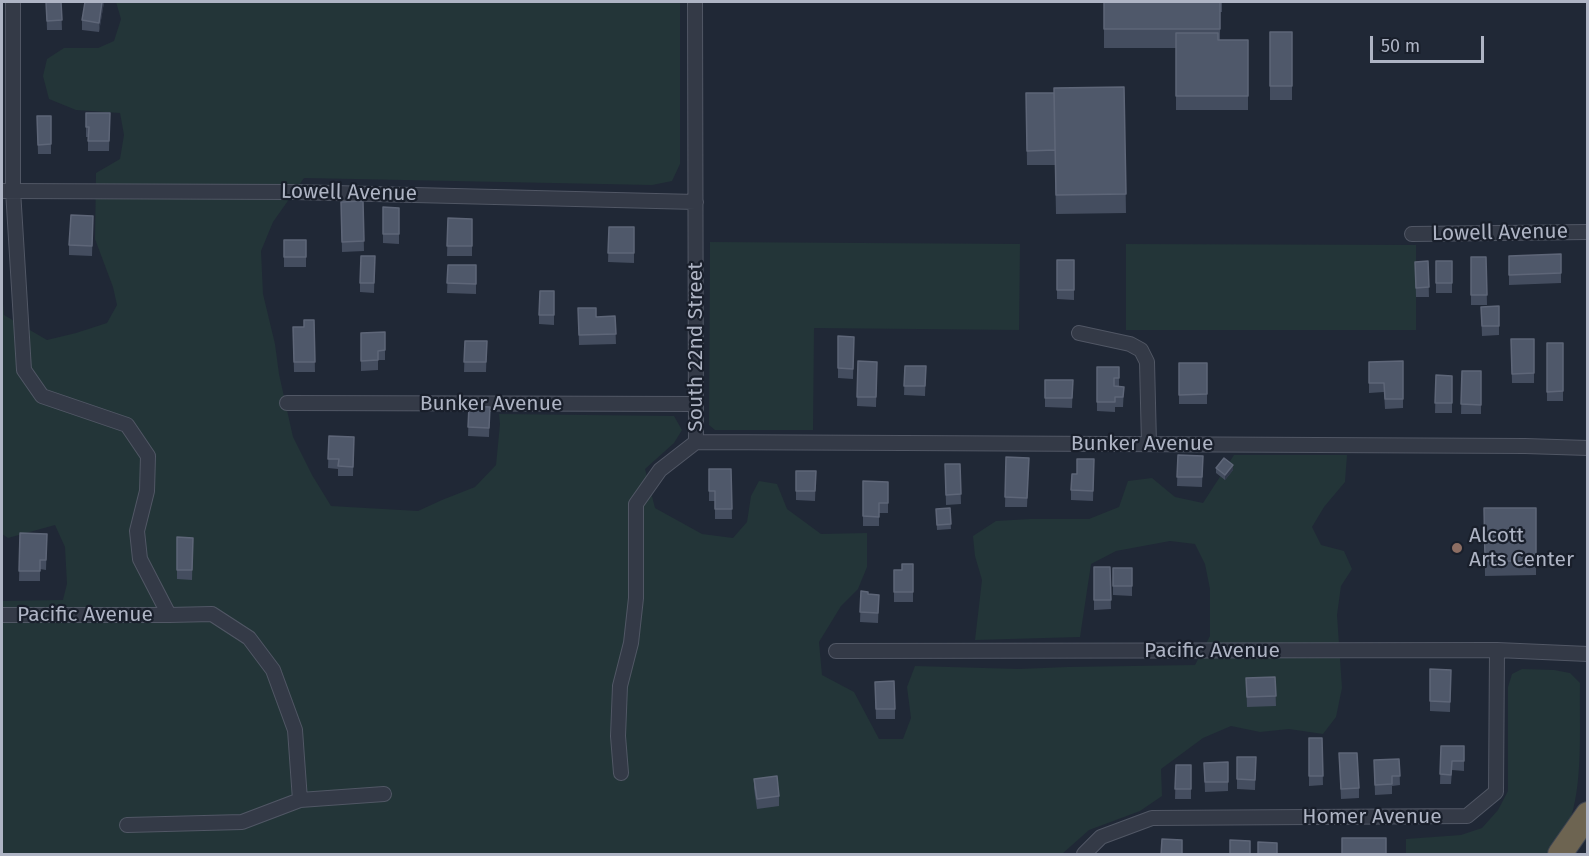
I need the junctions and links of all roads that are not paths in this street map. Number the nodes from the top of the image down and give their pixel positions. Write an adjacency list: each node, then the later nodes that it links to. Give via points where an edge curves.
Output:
1 (13, 2): 3 (street)
2 (695, 2): 4 (street, South 22nd Street)
3 (7, 190): 4 (street, Lowell Avenue); 14 (street, via 24,370 42,396 127,425 148,456 147,491 137,531 140,559)
4 (696, 202): 9 (street, South 22nd Street)
5 (1587, 232): 6 (street, Lowell Avenue)
6 (1412, 234)
7 (1079, 333): 11 (street, via 1141,350 1147,362)
8 (287, 403): 9 (street, Bunker Avenue)
9 (696, 404): 10 (street, South 22nd Street)
10 (696, 442): 11 (street, Bunker Avenue); 18 (street, South 22nd Street, via 660,470 636,504 636,598 632,643 620,686)
11 (1149, 444): 12 (street, Bunker Avenue)
12 (1587, 448)
13 (2, 615): 14 (street, Pacific Avenue)
14 (169, 615): 20 (street, Pacific Avenue, via 212,615 249,638 273,670 295,730)
15 (1497, 650): 16 (street, Pacific Avenue); 17 (street, Pacific Avenue); 23 (street, Homer Avenue, via 1496,792 1467,816 1152,818 1101,837)
16 (836, 651)
17 (1587, 654)
18 (621, 773)
19 (384, 794): 20 (street)
20 (300, 800): 22 (street, via 242,822)
21 (1587, 814): 24 (highway)
22 (127, 825)
23 (1084, 855)
24 (1560, 855)

